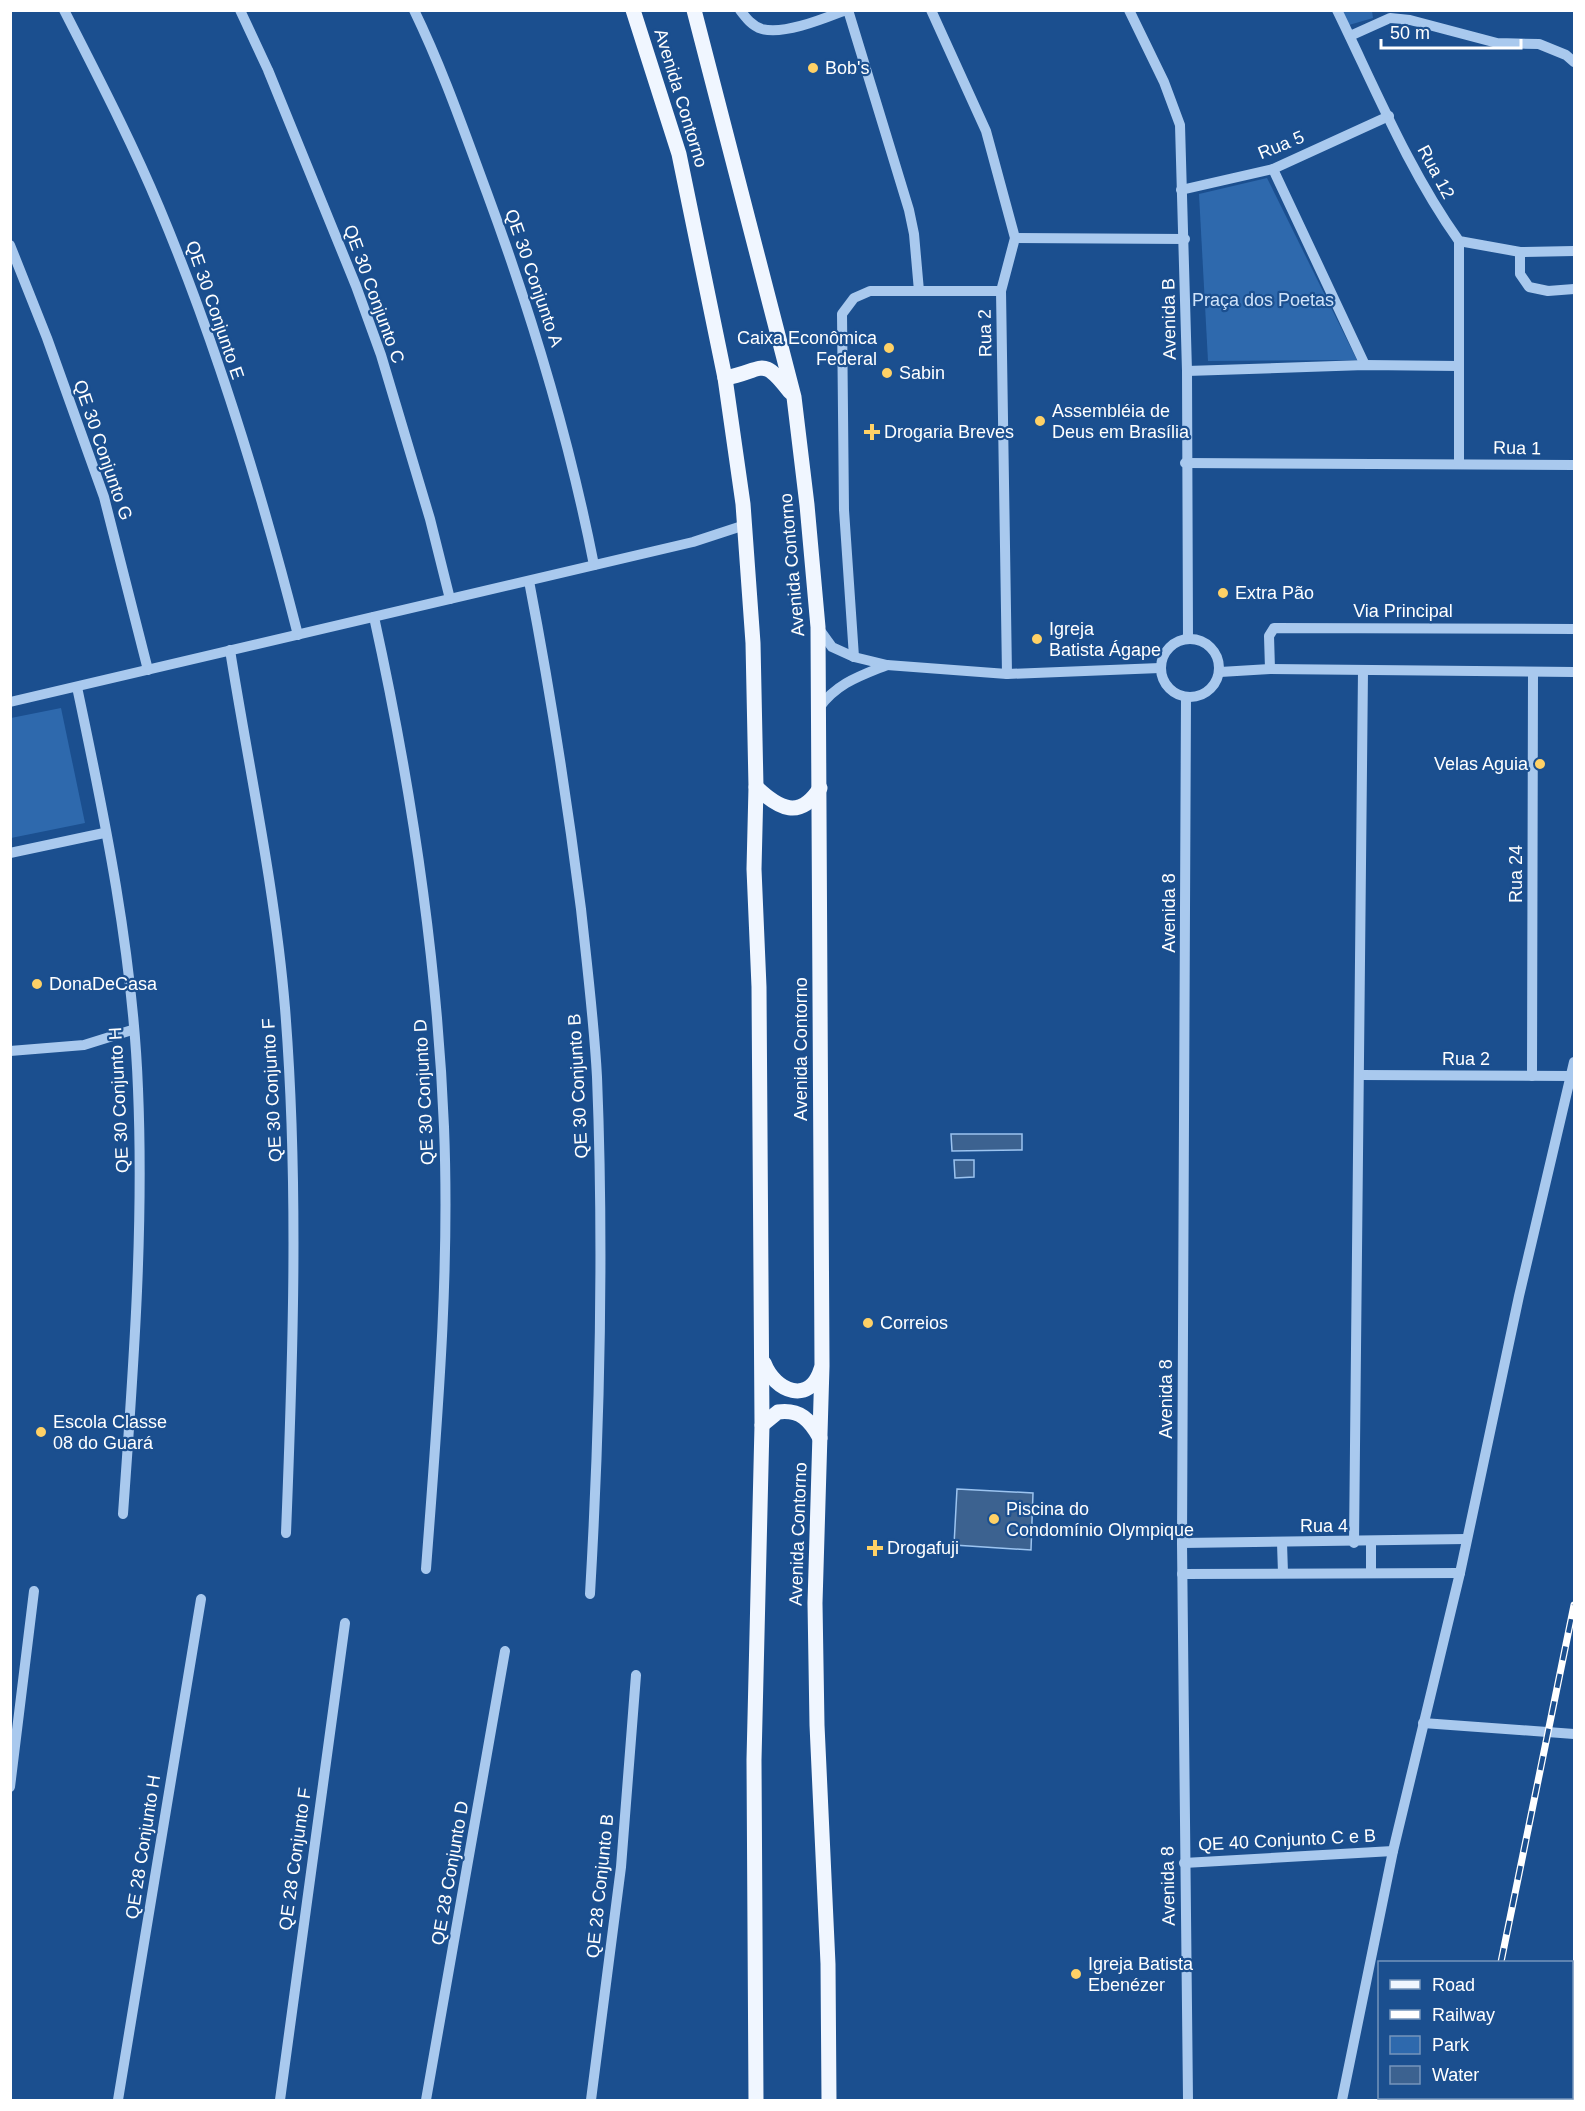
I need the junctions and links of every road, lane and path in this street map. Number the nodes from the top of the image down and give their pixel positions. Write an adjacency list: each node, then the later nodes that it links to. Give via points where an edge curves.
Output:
1 (64, 10): 41 (street, QE 30 Conjunto E, via 123,126 173,243 254,475)
2 (240, 10): 37 (street, QE 30 Conjunto C, via 273,80 381,355)
3 (414, 10): 35 (street, QE 30 Conjunto A, via 446,82 513,264 575,472)
4 (633, 10): 29 (main road, Avenida Contorno, via 680,154)
5 (694, 10): 30 (main road, Avenida Contorno)
6 (740, 10): 7 (street, via 752,24 769,30 810,23)
7 (847, 10): 24 (street, via 909,210)
8 (931, 10): 17 (street, Rua 2, via 986,131)
9 (1129, 10): 16 (street, Avenida B, via 1177,114)
10 (1337, 10): 12 (street, Rua 12)
11 (1389, 14): 12 (street); 13 (street, via 1497,43 1539,44)
12 (1350, 36): 14 (street, Rua 12)
13 (1575, 62)
14 (1389, 116): 15 (street, Rua 5); 19 (street, Rua 12, via 1438,212)
15 (1273, 169): 16 (street, Rua 5); 26 (street)
16 (1181, 190): 18 (street, Avenida B)
17 (1015, 238): 18 (street); 25 (street, Rua 2)
18 (1185, 239): 28 (street, Avenida B)
19 (1459, 241): 22 (street); 27 (street)
20 (10, 245): 48 (street, QE 30 Conjunto G, via 104,497)
21 (1575, 251): 22 (street)
22 (1520, 252): 23 (street, via 1520,274 1529,287 1548,291)
23 (1575, 289)
24 (919, 291): 25 (street); 44 (street, via 861,293 842,314 844,510)
25 (1001, 291): 53 (street, Rua 2)
26 (1365, 365): 27 (street); 28 (street)
27 (1458, 366): 32 (street)
28 (1187, 371): 31 (street, Avenida B)
29 (725, 378): 30 (main road, via 765,367 774,370); 34 (main road, Avenida Contorno)
30 (794, 397): 39 (main road, Avenida Contorno)
31 (1185, 463): 32 (street, Rua 1); 42 (street, Avenida B)
32 (1459, 464): 33 (street, Rua 1)
33 (1575, 465)
34 (745, 525): 35 (street, via 693,542); 58 (main road, Avenida Contorno, via 753,643)
35 (594, 565): 36 (street)
36 (529, 581): 37 (street); 85 (street, QE 30 Conjunto B, via 567,794 597,1077 601,1363)
37 (450, 599): 38 (street)
38 (374, 617): 41 (street); 79 (street, QE 30 Conjunto D, via 396,719 419,868 442,1094 442,1354)
39 (818, 627): 44 (street, via 832,648); 57 (main road, Avenida Contorno)
40 (1575, 629): 47 (street, Via Principal, via 1274,628 1269,636)
41 (298, 635): 43 (street)
42 (1188, 638): 46 (street, via 1171,645); 50 (street, via 1214,651)
43 (230, 650): 48 (street); 73 (street, QE 30 Conjunto F, via 273,906 285,1008 294,1263)
44 (854, 657): 45 (street)
45 (887, 665): 53 (street); 57 (street, via 846,681)
46 (1160, 668): 53 (street); 55 (street, via 1167,688)
47 (1270, 669): 49 (street); 50 (street)
48 (148, 670): 54 (street)
49 (1363, 670): 52 (street); 65 (street)
50 (1220, 672): 55 (street, via 1208,692)
51 (1575, 672): 52 (street)
52 (1533, 673): 66 (street, Rua 24)
53 (1007, 674)
54 (77, 687): 56 (street); 60 (street, QE 30 Conjunto H)
55 (1186, 698): 76 (street, Avenida 8)
56 (10, 702)
57 (819, 708): 59 (main road, Avenida Contorno)
58 (756, 788): 59 (main road, via 778,806 790,808 808,802); 68 (main road, Avenida Contorno)
59 (820, 788): 69 (main road, Avenida Contorno)
60 (104, 833): 61 (street); 62 (street, QE 30 Conjunto H)
61 (10, 853)
62 (132, 1030): 63 (street, via 84,1045); 72 (street, QE 30 Conjunto H, via 139,1122 139,1267)
63 (10, 1051)
64 (1575, 1062): 67 (street)
65 (1360, 1075): 66 (street, Rua 2); 78 (street)
66 (1532, 1076): 67 (street, Rua 2)
67 (1572, 1076): 74 (street)
68 (762, 1358): 69 (main road, via 771,1380 790,1390 811,1385); 70 (main road, Avenida Contorno)
69 (822, 1366): 71 (main road, Avenida Contorno)
70 (762, 1425): 71 (main road, via 778,1412 798,1413 807,1418); 99 (main road, Avenida Contorno, via 754,1760)
71 (820, 1438): 100 (main road, Avenida Contorno, via 814,1603 828,1964)
72 (123, 1514)
73 (286, 1533)
74 (1466, 1539): 75 (street, Rua 4); 81 (street)
75 (1371, 1542): 78 (street, Rua 4); 80 (street)
76 (1182, 1543): 77 (street, Rua 4); 82 (street, Avenida 8)
77 (1282, 1543): 78 (street, Rua 4); 83 (street)
78 (1354, 1543)
79 (426, 1569)
80 (1371, 1573): 81 (street); 83 (street)
81 (1460, 1573): 90 (street)
82 (1182, 1574): 83 (street); 94 (street, Avenida 8)
83 (1283, 1574)
84 (34, 1591): 92 (street)
85 (590, 1594)
86 (201, 1599): 95 (street, QE 28 Conjunto H)
87 (345, 1623): 96 (street, QE 28 Conjunto F)
88 (505, 1651): 97 (street, QE 28 Conjunto D)
89 (636, 1675): 98 (street, QE 28 Conjunto B, via 621,1868)
90 (1424, 1723): 91 (street); 93 (street)
91 (1575, 1734)
92 (10, 1787)
93 (1393, 1851): 94 (street, QE 40 Conjunto C e B); 102 (street)
94 (1184, 1863): 101 (street, Avenida 8)
95 (118, 2100)
96 (280, 2100)
97 (426, 2100)
98 (591, 2100)
99 (756, 2100)
100 (829, 2100)
101 (1188, 2100)
102 (1342, 2100)

